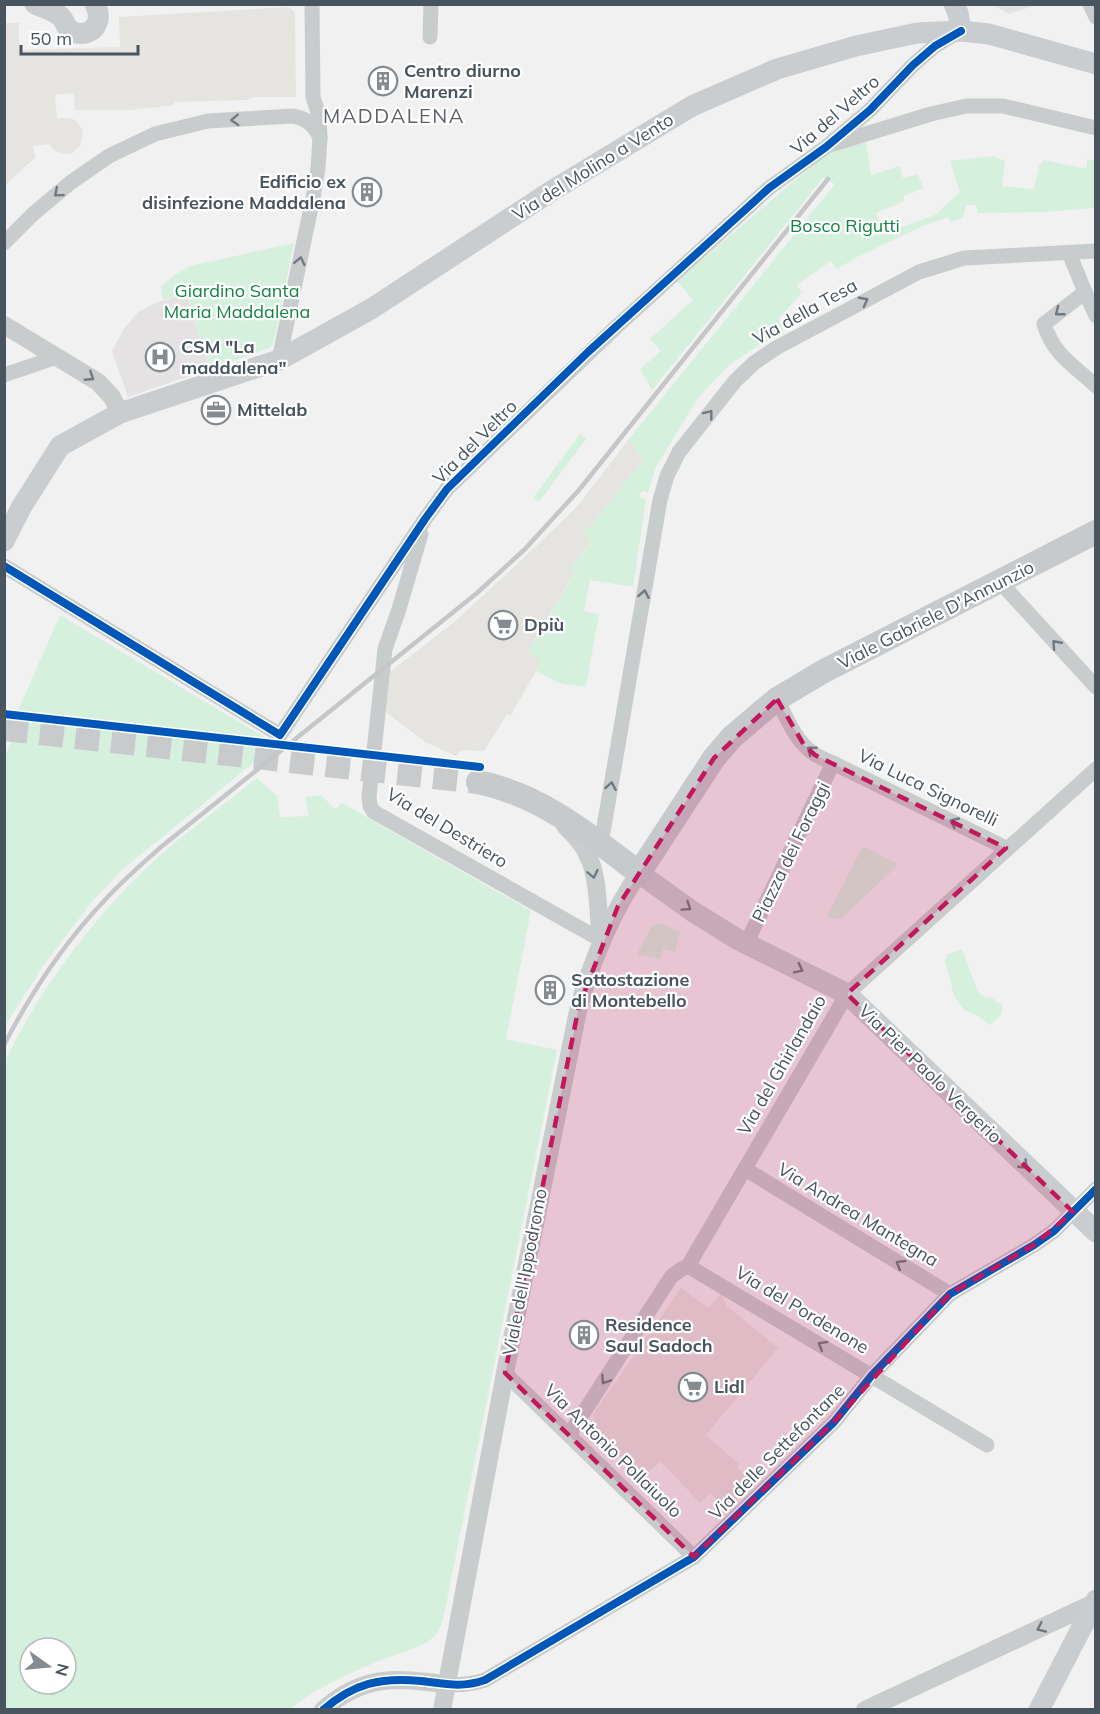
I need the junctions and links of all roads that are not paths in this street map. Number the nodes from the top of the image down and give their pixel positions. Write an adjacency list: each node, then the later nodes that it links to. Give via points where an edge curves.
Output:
1 (35, 4): 7 (main road)
2 (312, 4): 12 (street)
3 (431, 4): 10 (street)
4 (954, 4): 9 (main road)
5 (1090, 4): 8 (street)
6 (102, 8): 7 (main road, via 95,27 85,34 68,29)
7 (65, 12)
8 (1095, 17)
9 (961, 31): 11 (main road, Via del Molino a Vento, via 1002,37); 16 (street, Via del Veltro, via 935,46); 24 (main road, Via del Molino a Vento, via 917,33 856,46 777,69 692,106 553,190 371,309)
10 (430, 37)
11 (1095, 64)
12 (313, 97): 13 (street); 15 (street)
13 (293, 116): 15 (street, via 309,122); 17 (street, one-way to 17, via 208,121 155,134 109,156 70,183)
14 (1095, 128): 16 (street, via 1003,106 966,106)
15 (320, 138): 24 (street, one-way to 15, via 313,198)
16 (826, 147): 28 (street, Via del Veltro, via 769,188 588,352 447,489)
17 (4, 243)
18 (1095, 251): 19 (street, Via della Tesa)
19 (1069, 253): 20 (street); 39 (street, Via della Tesa, one-way to 19, via 660,500 679,452 700,425 754,363 920,272 964,258)
20 (1085, 292): 21 (street); 26 (street, one-way to 26, via 1044,324 1054,347)
21 (1095, 316)
22 (4, 325): 23 (street)
23 (57, 357): 25 (street); 27 (street, one-way to 27, via 98,382)
24 (279, 360): 27 (main road, Via del Molino a Vento)
25 (4, 375)
26 (1095, 386)
27 (120, 413): 30 (main road, Via del Molino a Vento, via 60,446)
28 (425, 519): 31 (street, Via del Veltro, via 280,735); 42 (street, Via del Destriero, via 385,649 370,806 374,812)
29 (1095, 532): 32 (main road, Viale Gabriele D'Annunzio)
30 (4, 541)
31 (4, 566)
32 (1000, 582): 33 (street, one-way to 32); 34 (main road, Viale Gabriele D'Annunzio)
33 (1095, 687)
34 (777, 699): 35 (street, Piazza dei Foraggi, one-way to 34, via 804,745); 41 (main road, via 732,737 714,758)
35 (833, 763): 40 (street, Via Luca Signorelli, one-way to 35); 43 (street, Piazza dei Foraggi)
36 (1095, 769): 40 (street, Via del Ghirlandaio)
37 (478, 782): 38 (main road, Piazza dei Foraggi)
38 (531, 799): 39 (main road, Piazza dei Foraggi); 42 (street, one-way to 42, via 561,822 589,857)
39 (601, 844): 41 (main road, Piazza dei Foraggi)
40 (1006, 848): 44 (street, Via del Ghirlandaio)
41 (639, 873): 42 (street, Viale dell'Ippodromo); 43 (main road, Piazza dei Foraggi, one-way to 43)
42 (601, 940): 51 (street, Viale dell'Ippodromo, via 579,1006)
43 (746, 944): 44 (main road, Via Pier Paolo Vergerio, one-way to 44)
44 (847, 994): 45 (street, Via del Ghirlandaio); 47 (main road, Via Pier Paolo Vergerio, one-way to 47)
45 (745, 1169): 49 (street, Via del Ghirlandaio); 50 (street, Via Andrea Mantegna, one-way to 45)
46 (1095, 1189): 47 (street, Via delle Settefontane)
47 (1073, 1212): 48 (main road, Via Pier Paolo Vergerio); 50 (street, Via delle Settefontane, via 1035,1245)
48 (1095, 1232)
49 (688, 1266): 52 (street, Via del Pordenone, one-way to 49); 53 (street, Via del Ghirlandaio, one-way to 53, via 671,1277)
50 (950, 1294): 52 (street, Via delle Settefontane)
51 (505, 1373): 53 (street, Via Antonio Pollaiuolo); 57 (street, Viale dell'Ippodromo)
52 (872, 1375): 54 (street, Via del Pordenone); 55 (street, Via delle Settefontane, via 834,1422)
53 (569, 1435): 55 (street, Via Antonio Pollaiuolo)
54 (987, 1445)
55 (694, 1557): 57 (street, Via delle Settefontane, via 485,1680 458,1686)
56 (1095, 1602): 60 (street, one-way to 60); 61 (main road)
57 (446, 1684): 58 (street, via 369,1682); 59 (street, Viale dell'Ippodromo)
58 (323, 1710)
59 (442, 1710)
60 (865, 1710)
61 (1039, 1710)

